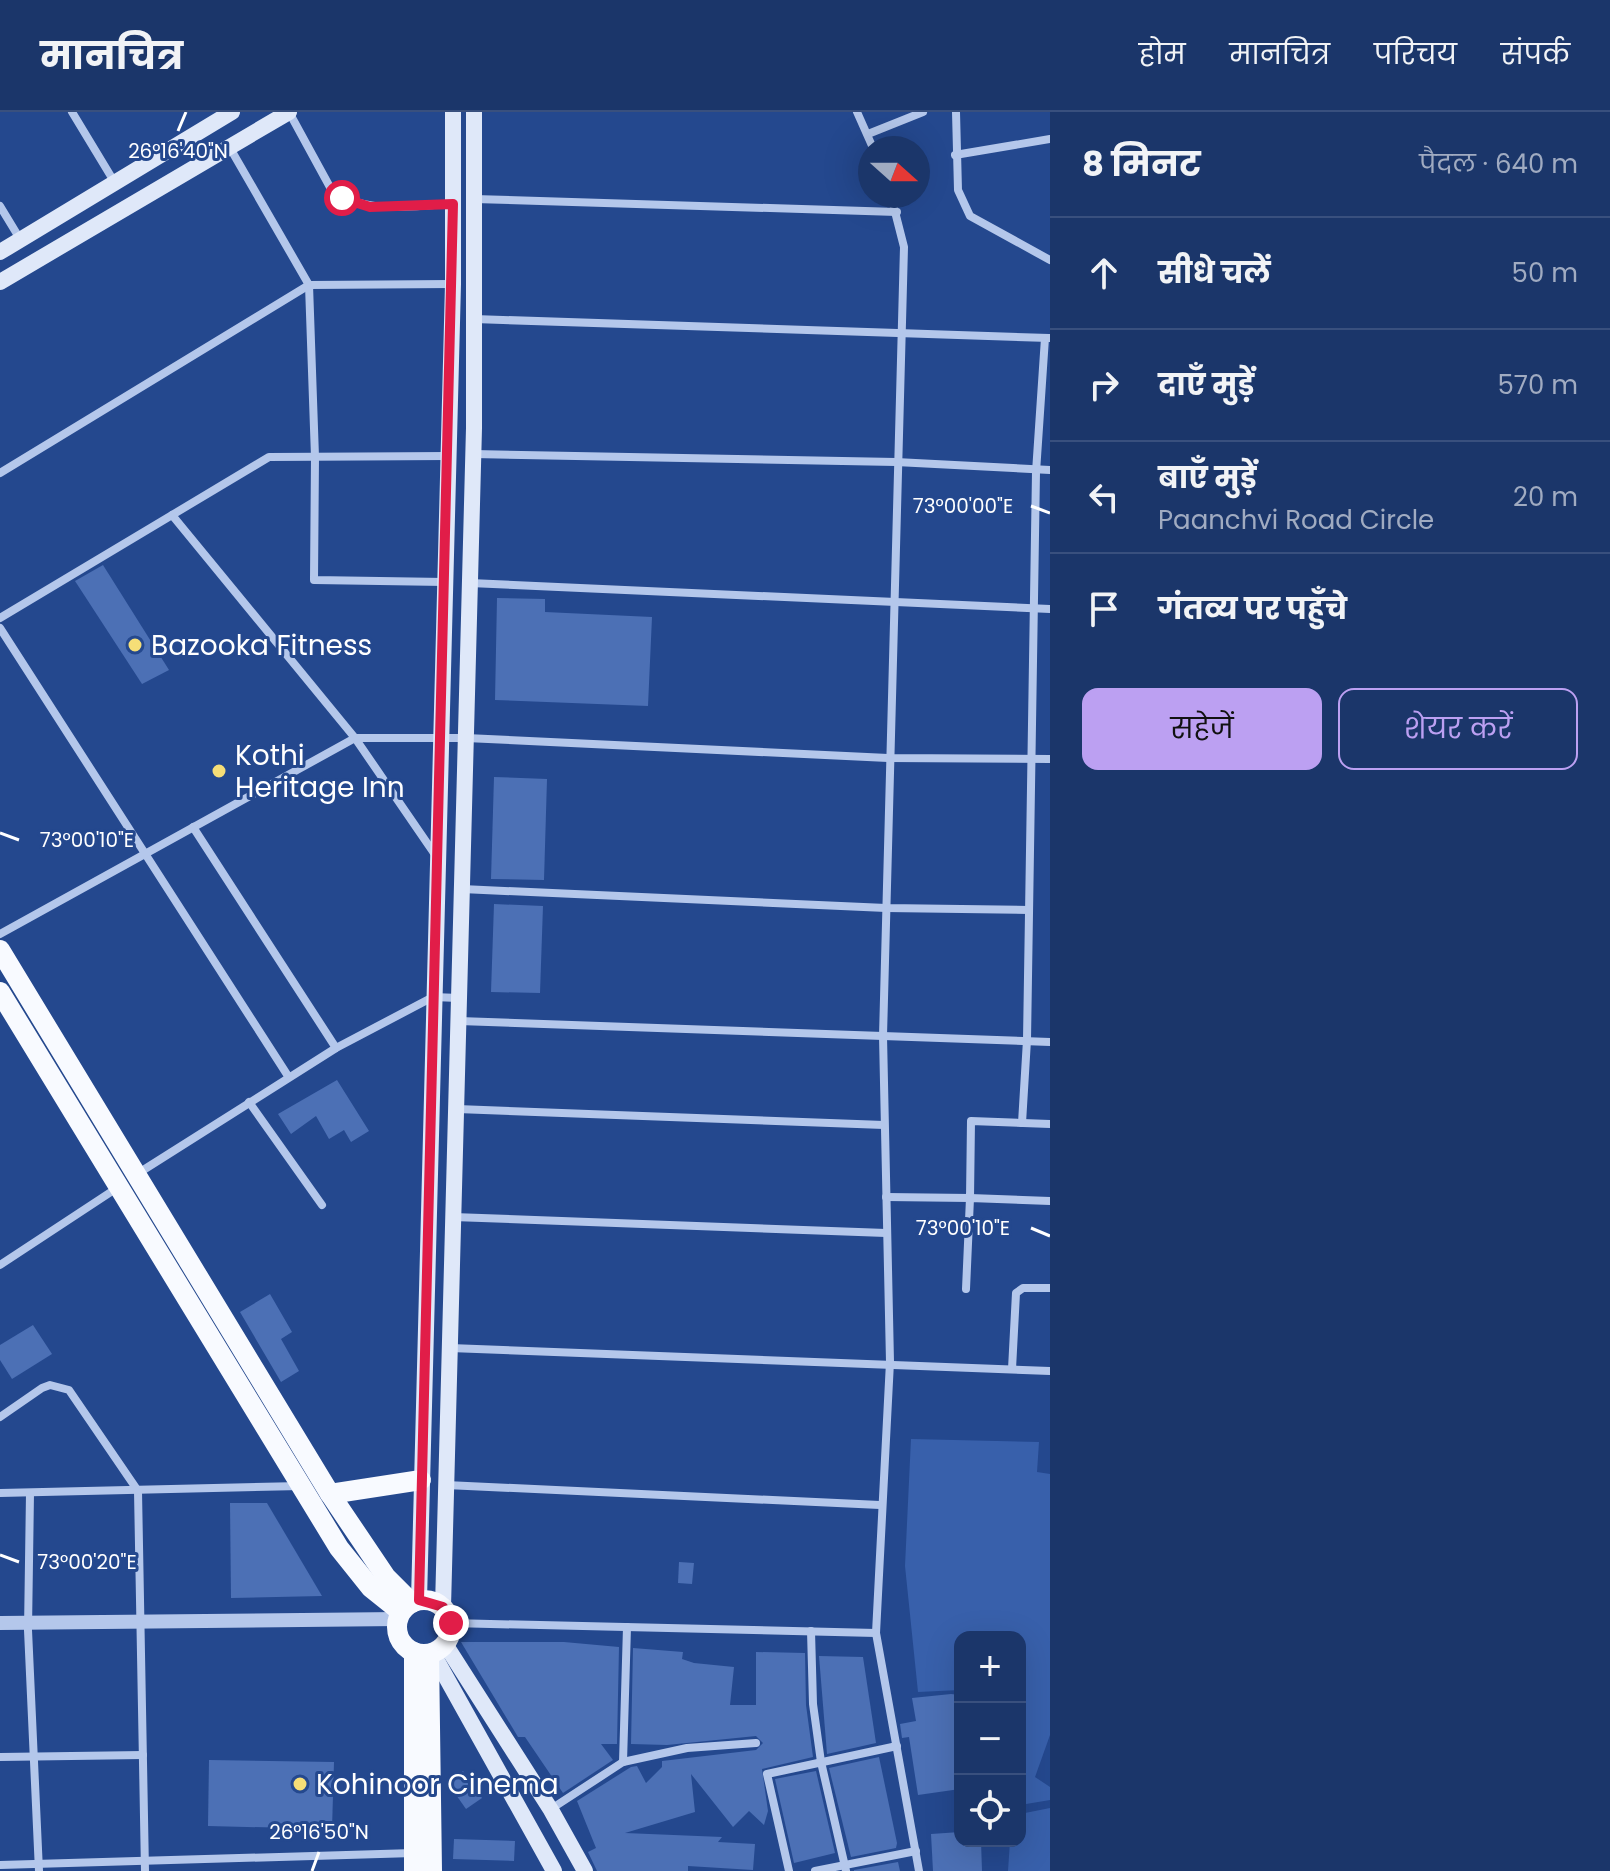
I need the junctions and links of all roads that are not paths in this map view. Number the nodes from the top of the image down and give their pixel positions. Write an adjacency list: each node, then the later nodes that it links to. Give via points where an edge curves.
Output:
1 (72, 112): 14 (street)
2 (232, 112): 9 (main road)
3 (289, 112): 12 (main road); 16 (street, via 331,189 342,198 370,207)
4 (453, 112): 16 (main road)
5 (474, 112): 15 (main road)
6 (857, 112): 10 (street)
7 (923, 112): 10 (street)
8 (956, 112): 13 (street)
9 (209, 118): 14 (main road)
10 (868, 134)
11 (1050, 139): 13 (street)
12 (230, 148): 23 (main road); 25 (street)
13 (955, 155): 22 (street, via 958,190 970,216)
14 (115, 183): 20 (main road)
15 (474, 199): 19 (street); 26 (main road)
16 (453, 204): 24 (main road)
17 (0, 206): 20 (street)
18 (896, 208): 19 (street)
19 (897, 212): 27 (street, via 904,247)
20 (20, 240): 21 (main road)
21 (0, 252)
22 (1049, 258)
23 (0, 282)
24 (453, 284): 25 (street); 32 (main road)
25 (309, 285): 33 (street); 37 (street)
26 (474, 319): 27 (street); 31 (main road)
27 (900, 335): 28 (street); 34 (street)
28 (1047, 338): 29 (street)
29 (1040, 414): 30 (street); 36 (street)
30 (1050, 415)
31 (473, 454): 34 (street); 40 (main road)
32 (449, 456): 33 (street); 39 (main road)
33 (315, 457): 38 (street, via 269,457); 39 (street, via 314,580)
34 (896, 462): 36 (street); 41 (street)
35 (1050, 470): 36 (street)
36 (1036, 472): 42 (street)
37 (0, 473)
38 (172, 515): 44 (street); 46 (street)
39 (446, 582): 47 (main road)
40 (470, 583): 41 (street); 48 (main road)
41 (893, 602): 42 (street); 49 (street)
42 (1034, 609): 43 (street); 50 (street)
43 (1050, 609)
44 (0, 618)
45 (0, 628): 53 (street)
46 (355, 738): 47 (street); 52 (street); 54 (street)
47 (441, 738): 48 (street); 54 (main road)
48 (466, 738): 49 (street); 55 (main road)
49 (888, 758): 50 (street); 56 (street)
50 (1032, 759): 51 (street); 57 (street)
51 (1050, 759)
52 (193, 827): 53 (street); 67 (street)
53 (143, 854): 58 (street); 68 (street)
54 (438, 860): 61 (main road)
55 (462, 889): 56 (street); 62 (main road)
56 (886, 908): 57 (street); 64 (street)
57 (1029, 910): 65 (street)
58 (0, 934)
59 (0, 950): 74 (main road)
60 (0, 992): 74 (main road)
61 (433, 997): 62 (street); 67 (street); 89 (main road)
62 (459, 998): 63 (main road)
63 (458, 1021): 64 (street); 70 (main road)
64 (883, 1036): 65 (street); 73 (street)
65 (1027, 1040): 66 (street); 71 (street)
66 (1050, 1042)
67 (336, 1048): 68 (street)
68 (288, 1076): 69 (street)
69 (249, 1102): 74 (street); 78 (street)
70 (456, 1109): 73 (street); 79 (main road)
71 (1022, 1123): 72 (street); 76 (street, via 971,1121)
72 (1050, 1124)
73 (884, 1125): 75 (street)
74 (129, 1180): 81 (street); 91 (main road); 95 (main road)
75 (886, 1197): 76 (street); 80 (street)
76 (970, 1198): 77 (street); 83 (street)
77 (1050, 1201)
78 (322, 1205)
79 (453, 1217): 80 (street); 84 (main road)
80 (886, 1233): 85 (street)
81 (0, 1265)
82 (1050, 1288): 86 (street, via 1016,1293)
83 (966, 1289)
84 (450, 1348): 85 (street); 90 (main road)
85 (890, 1362): 86 (street); 96 (street)
86 (1012, 1369): 87 (street)
87 (1050, 1371)
88 (0, 1417): 92 (street, via 42,1388 69,1390)
89 (421, 1480): 95 (main road); 97 (main road)
90 (446, 1485): 96 (street); 98 (main road)
91 (302, 1486): 92 (street); 97 (main road, via 356,1572)
92 (138, 1491): 94 (street); 99 (street)
93 (0, 1493): 94 (street)
94 (30, 1493): 100 (street)
95 (330, 1494): 97 (main road)
96 (880, 1505): 104 (street)
97 (408, 1609): 98 (main road); 99 (street); 105 (main road, via 402,1642)
98 (447, 1615): 102 (street); 105 (main road)
99 (140, 1621): 100 (street); 108 (street)
100 (28, 1622): 101 (street); 110 (street)
101 (0, 1623)
102 (627, 1627): 103 (street); 111 (street)
103 (811, 1631): 104 (street); 112 (street)
104 (876, 1633): 107 (street)
105 (430, 1650): 113 (main road); 115 (main road); 119 (main road); 121 (main road)
106 (756, 1743): 111 (street, via 687,1748)
107 (897, 1746): 112 (street); 114 (street)
108 (143, 1755): 110 (street); 117 (street)
109 (0, 1757): 110 (street)
110 (34, 1757): 118 (street)
111 (623, 1762): 113 (street)
112 (821, 1762): 120 (street); 123 (street, via 767,1774)
113 (551, 1810): 122 (main road)
114 (916, 1851): 120 (street); 125 (street)
115 (414, 1862): 117 (street)
116 (0, 1865): 118 (street)
117 (145, 1866): 118 (street)
118 (39, 1868)
119 (551, 1868)
120 (846, 1868): 124 (street)
121 (432, 1871)
122 (585, 1871)
123 (789, 1871)
124 (815, 1871)
125 (919, 1871)

